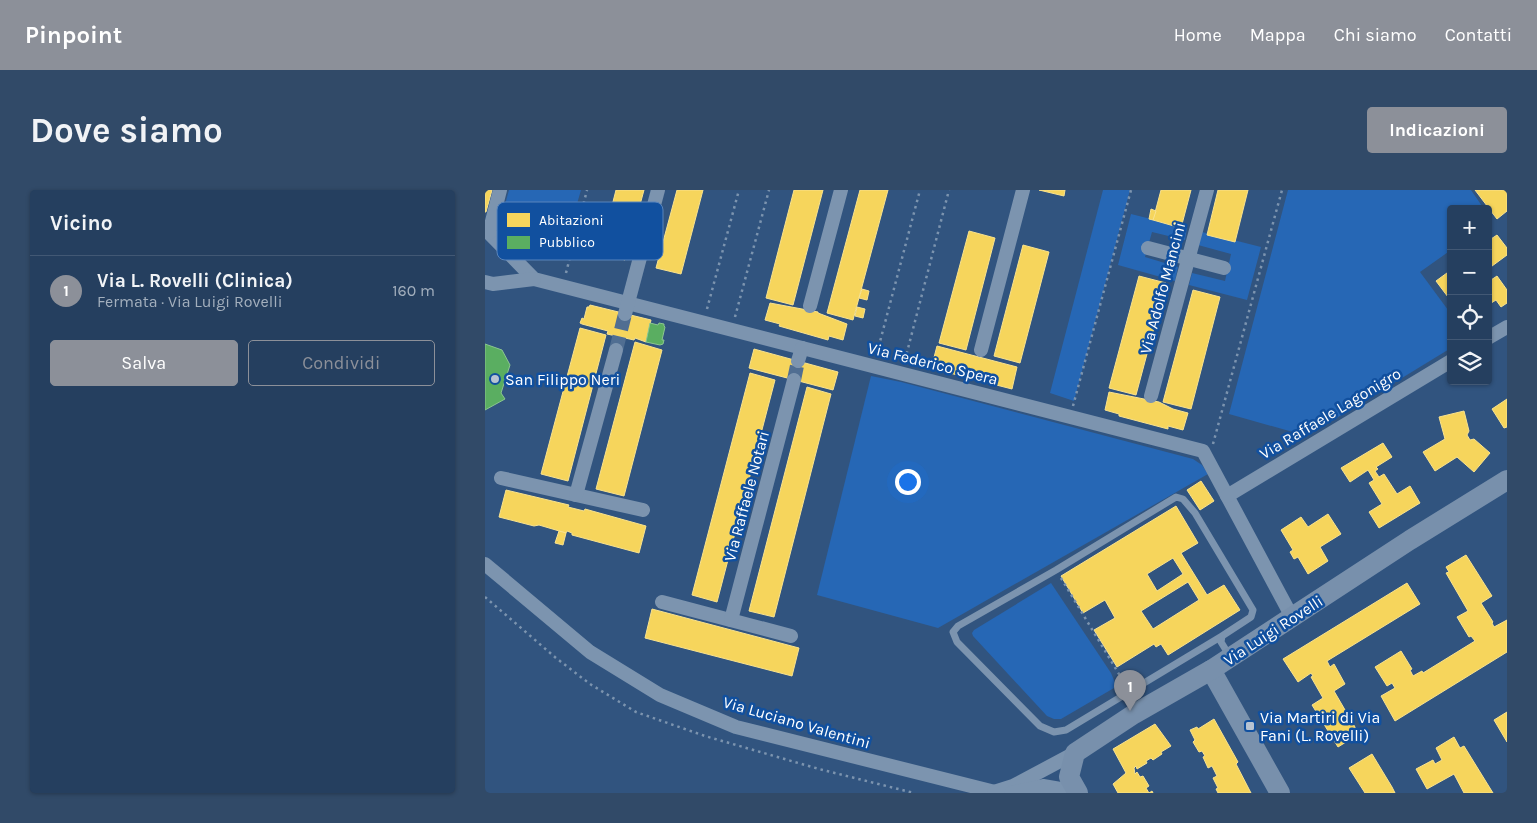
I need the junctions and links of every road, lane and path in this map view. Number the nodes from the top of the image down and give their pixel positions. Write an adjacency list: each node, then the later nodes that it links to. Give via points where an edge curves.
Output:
1 (500, 190): 11 (street)
2 (739, 190): 24 (path)
3 (769, 190): 26 (path)
4 (841, 190): 22 (street)
5 (920, 190): 31 (path)
6 (949, 190): 32 (path)
7 (1023, 190): 29 (street)
8 (1131, 190): 35 (path)
9 (1207, 190): 14 (street, Via Adolfo Mancini)
10 (1282, 190): 36 (path)
11 (487, 233): 12 (street)
12 (497, 243)
13 (1148, 248): 14 (street)
14 (1189, 259): 18 (street); 34 (street, Via Adolfo Mancini)
15 (515, 260): 19 (street)
16 (570, 260): 21 (path)
17 (640, 260): 23 (street)
18 (1224, 268)
19 (534, 279): 20 (street); 21 (street, Via Federico Spera)
20 (485, 282)
21 (563, 287): 23 (street, Via Federico Spera)
22 (810, 306)
23 (627, 309): 24 (street, Via Federico Spera)
24 (704, 323): 26 (street, Via Federico Spera)
25 (1507, 327): 27 (street)
26 (732, 330): 31 (street, Via Federico Spera, via 800,355)
27 (1492, 336)
28 (616, 350): 39 (street)
29 (981, 350)
30 (1447, 363): 40 (street, Via Raffaele Lagonigro)
31 (874, 366): 32 (street, Via Federico Spera)
32 (901, 373): 35 (street, Via Federico Spera)
33 (794, 380): 46 (street, Via Raffaele Notari)
34 (1151, 396)
35 (1070, 417): 36 (street, Via Federico Spera, via 1203,451)
36 (1208, 460): 40 (street, Via Federico Spera)
37 (501, 478): 39 (street)
38 (1507, 480): 45 (street, Via Luigi Rovelli)
39 (576, 495): 41 (street)
40 (1227, 496): 45 (street, Via Federico Spera)
41 (643, 510)
42 (485, 564): 54 (street, Via Luciano Valentini, via 590,652 660,695 736,727)
43 (1056, 570): 48 (lane, via 1176,497 1183,499 1195,513 1253,610 1251,616); 51 (path); 51 (lane, via 958,626 953,632 957,642 1041,726 1054,732 1066,730)
44 (663, 602): 46 (street)
45 (1292, 617): 49 (street, Via Luigi Rovelli)
46 (731, 620): 47 (street)
47 (791, 636)
48 (1222, 636): 49 (lane, via 1221,642); 51 (lane)
49 (1231, 658): 50 (street, Via Luigi Rovelli)
50 (1211, 670): 52 (street, Via Luigi Rovelli, via 1134,714); 56 (street)
51 (1130, 692)
52 (1075, 753): 53 (street, via 1069,776); 54 (street)
53 (1078, 792): 55 (street, via 1043,786)
54 (997, 793)
55 (1010, 793)
56 (1280, 793)

